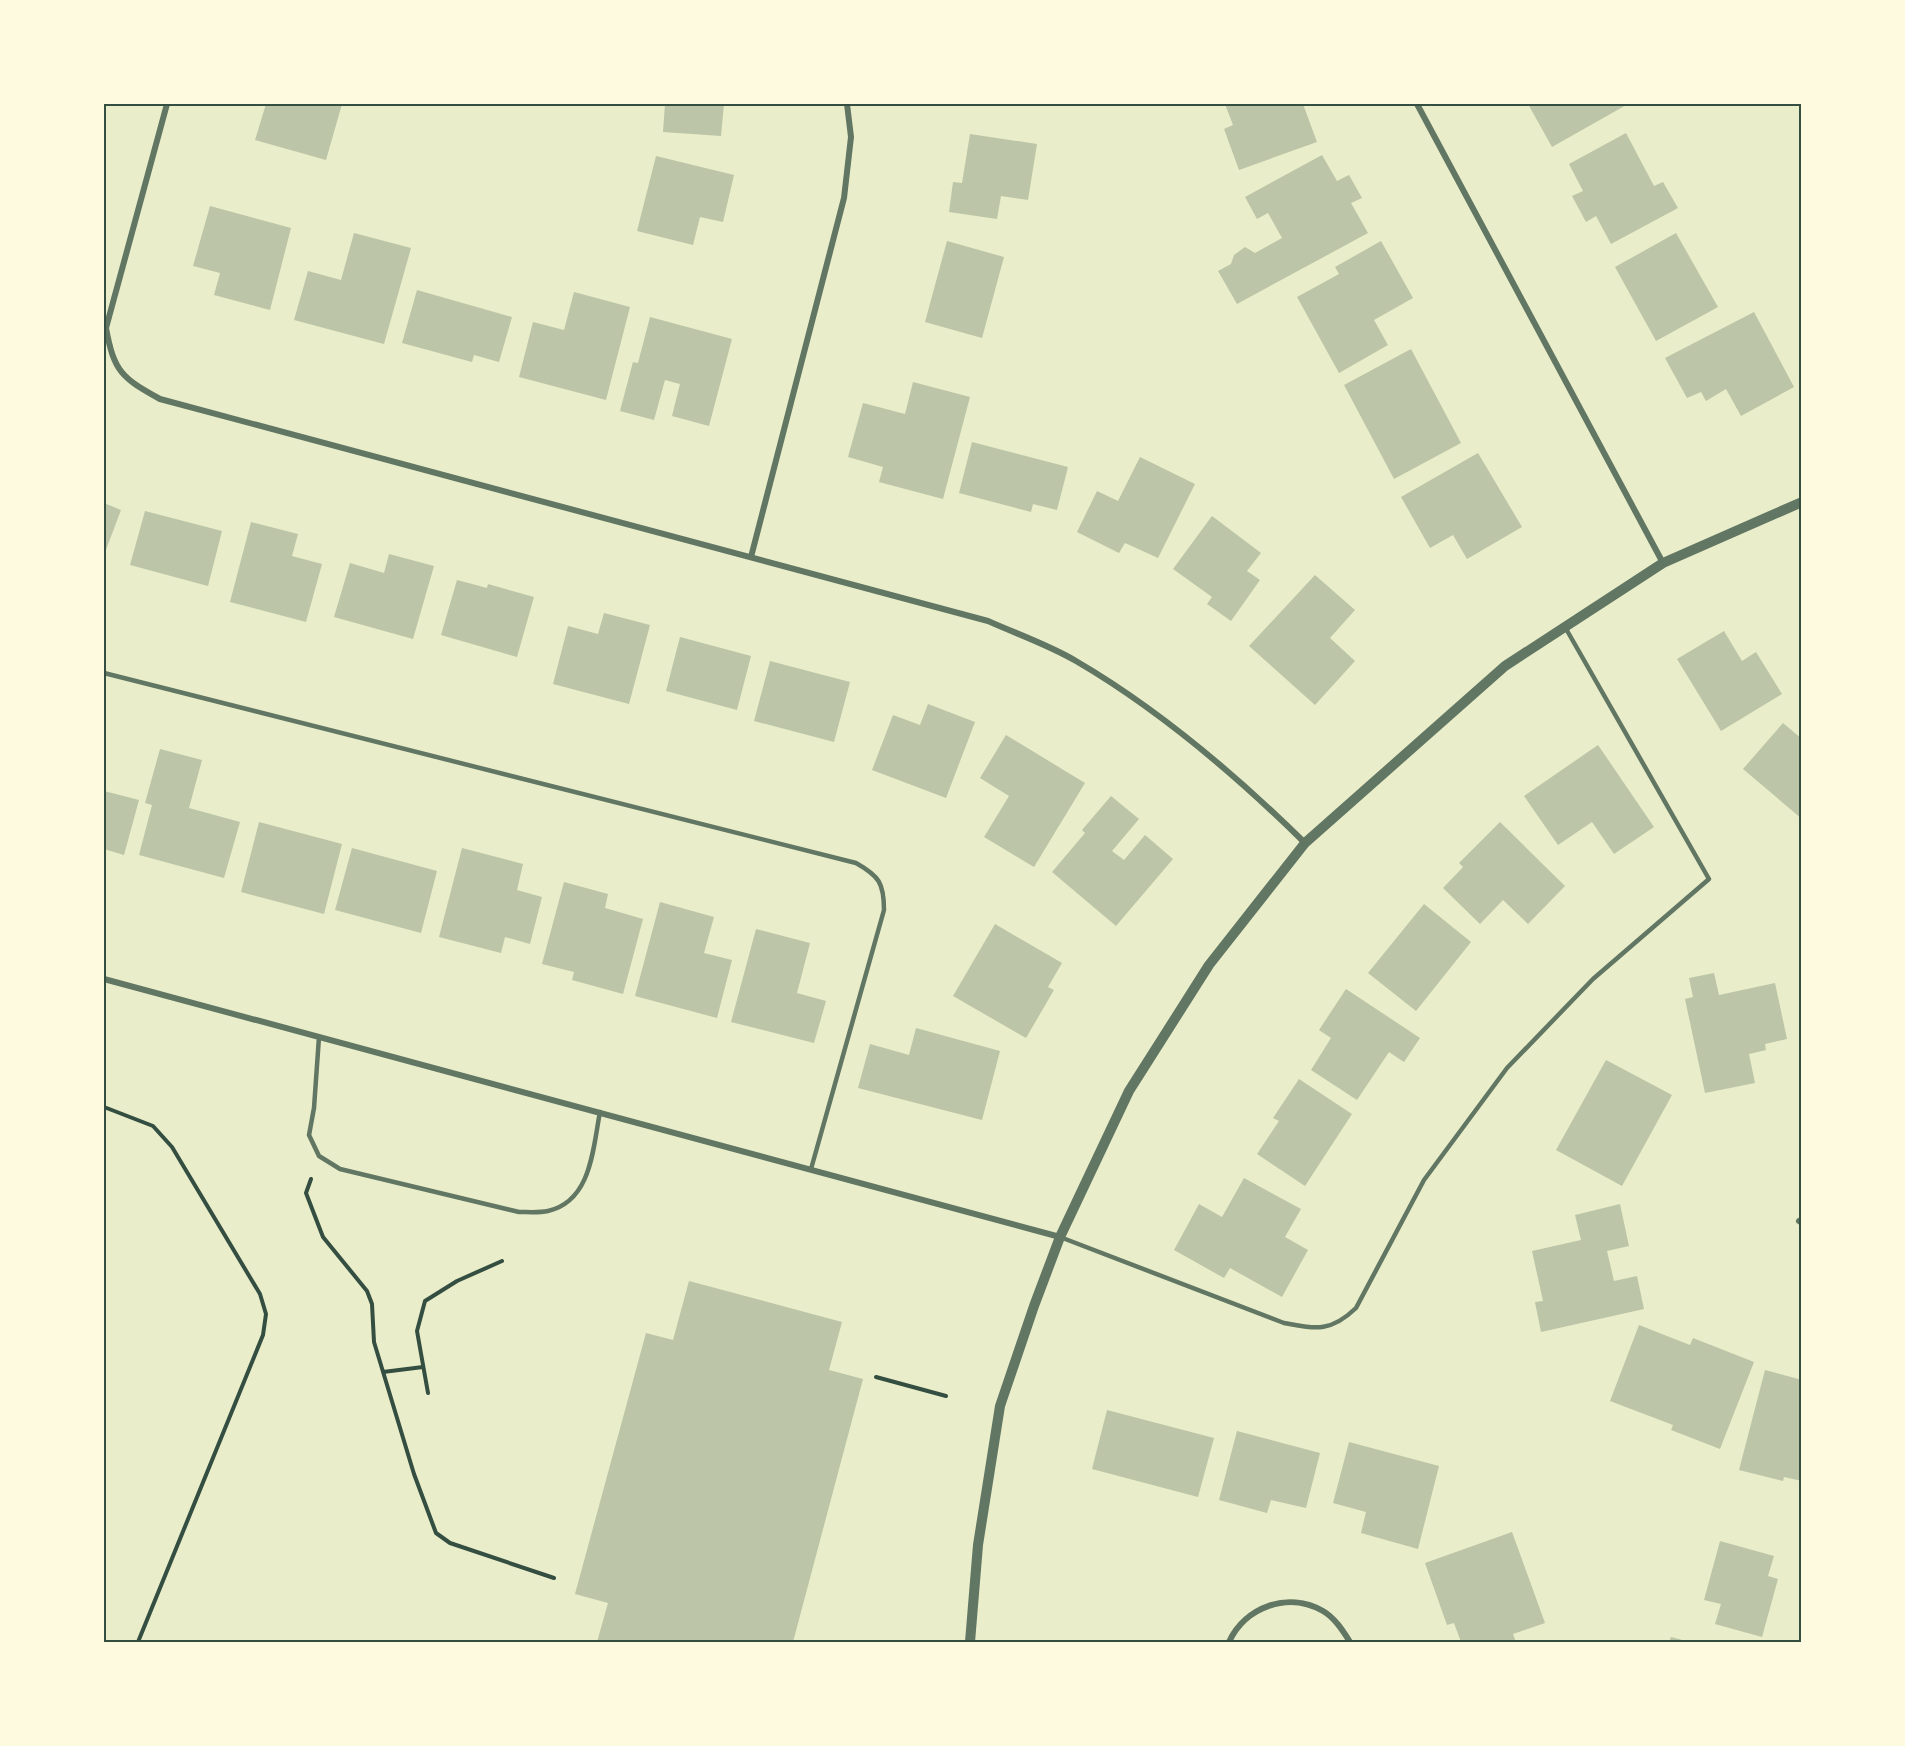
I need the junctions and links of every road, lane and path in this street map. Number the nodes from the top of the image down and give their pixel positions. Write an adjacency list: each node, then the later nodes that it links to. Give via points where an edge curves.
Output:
1 (167, 104): 5 (street, via 106,328 112,360 131,383 160,399)
2 (847, 104): 5 (street, via 850,137 844,198)
3 (1417, 104): 6 (street)
4 (1800, 507): 6 (street)
5 (752, 557): 9 (street, via 988,621 1075,659 1149,707 1263,802)
6 (1663, 563): 7 (street)
7 (1565, 626): 9 (street, via 1505,666); 16 (lane, via 1709,879 1593,979 1507,1068 1425,1180 1356,1308 1340,1324 1312,1328 1284,1323)
8 (104, 673): 15 (lane, via 856,863 875,874 884,892 884,910)
9 (1305, 843): 16 (street, via 1209,965 1129,1091)
10 (104, 979): 11 (street)
11 (320, 1037): 13 (street); 14 (lane, via 309,1135)
12 (104, 1107): 24 (path, via 153,1126 172,1147 260,1294 266,1314 263,1335)
13 (600, 1112): 14 (lane, via 586,1181 569,1199 549,1211 519,1212 340,1169); 15 (street)
14 (319, 1156): 19 (path, via 306,1193 323,1236 367,1291 372,1304 374,1342)
15 (811, 1169): 16 (street)
16 (1060, 1237): 25 (street, via 1000,1406 978,1545)
17 (502, 1261): 18 (path, via 425,1301 417,1331)
18 (423, 1367): 19 (path); 21 (path)
19 (383, 1372): 23 (path, via 436,1533 450,1543)
20 (876, 1377): 22 (path)
21 (428, 1393)
22 (946, 1396)
23 (554, 1578)
24 (138, 1642)
25 (970, 1642)
26 (1229, 1642): 27 (street, via 1242,1622 1260,1609 1281,1603 1303,1603 1324,1611)
27 (1350, 1642)

